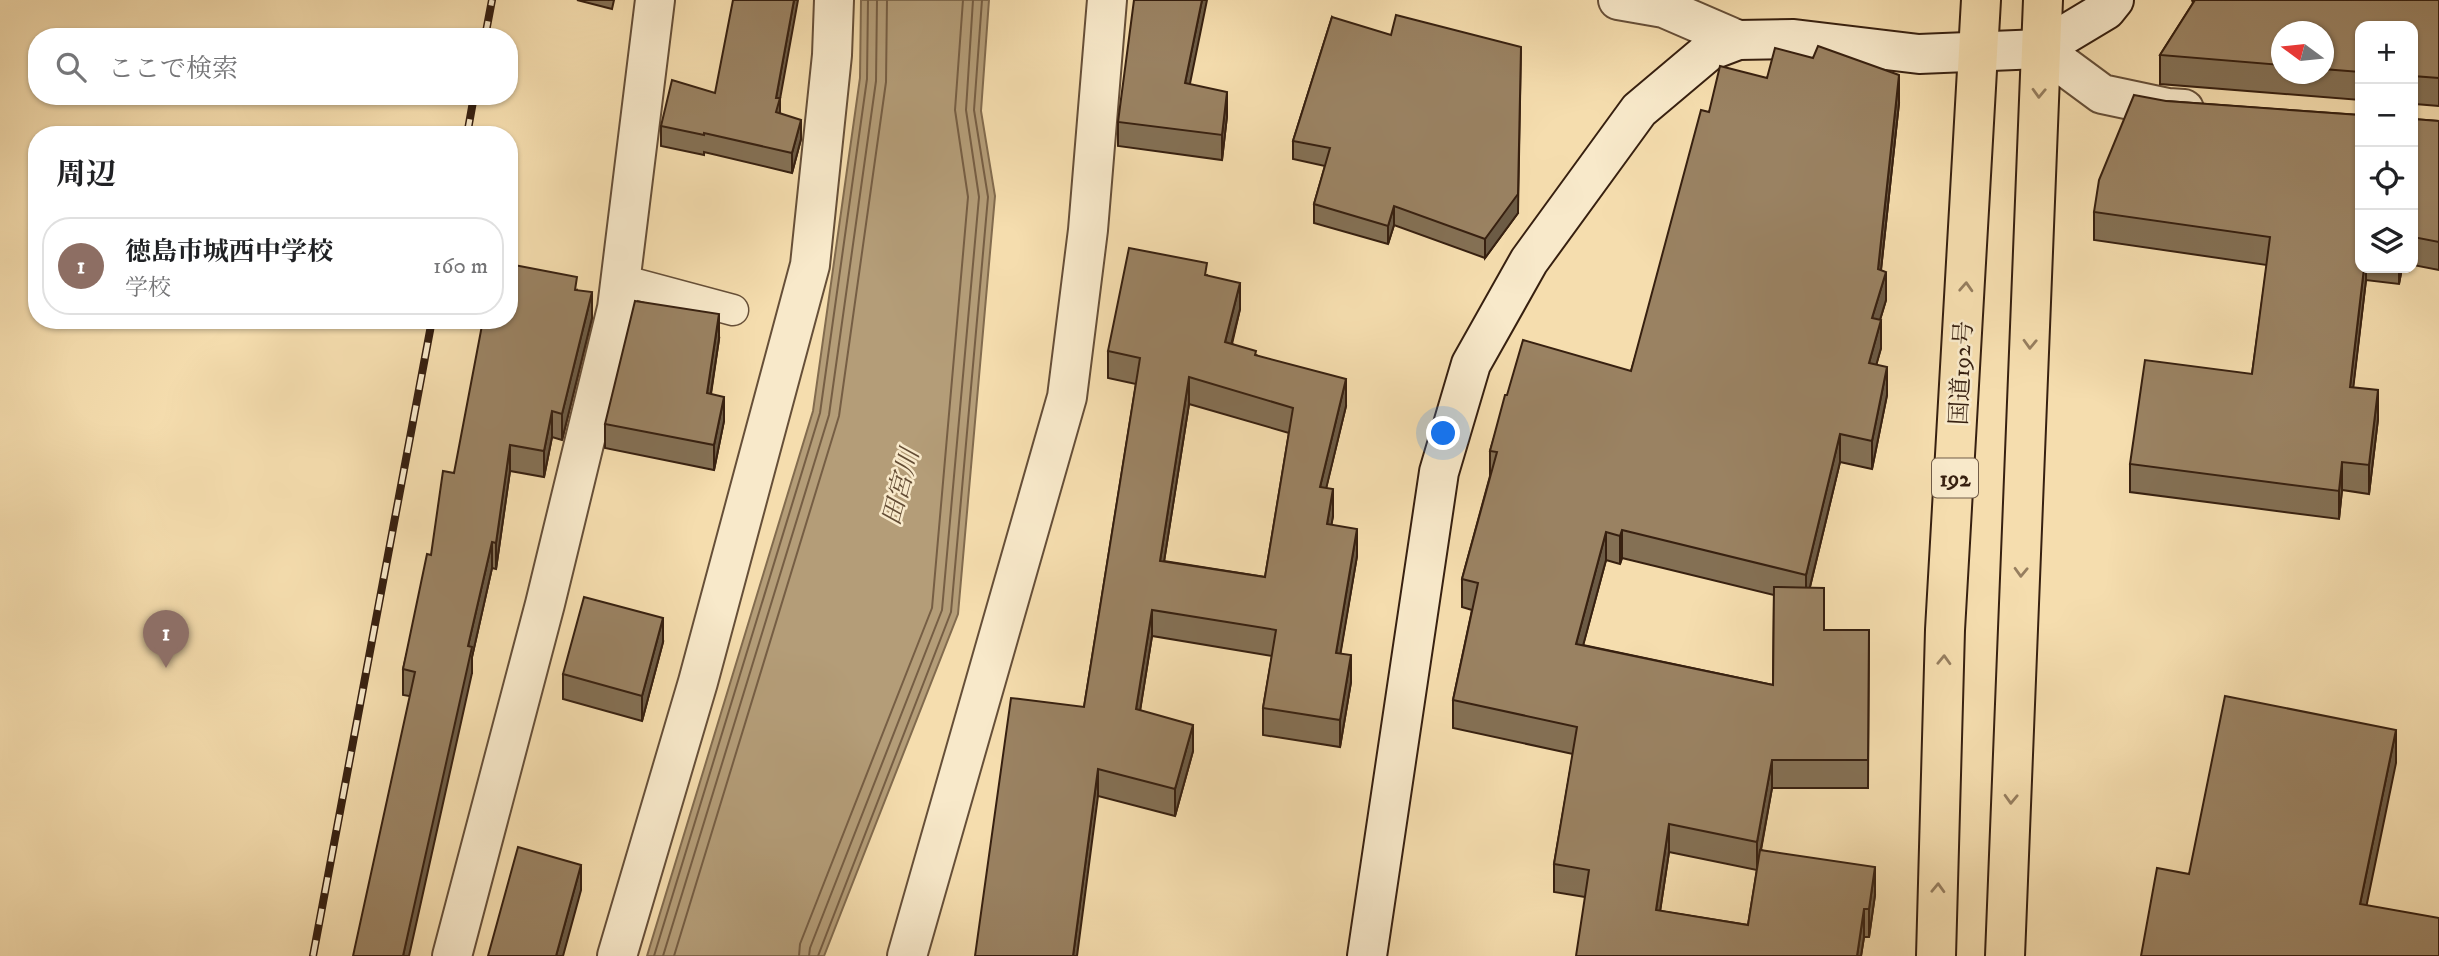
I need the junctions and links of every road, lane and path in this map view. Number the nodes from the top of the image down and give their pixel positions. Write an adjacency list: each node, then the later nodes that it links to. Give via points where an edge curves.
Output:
1 (655, 0): 12 (street)
2 (834, 0): 15 (street, via 810,265 698,682)
3 (1107, 0): 16 (street, via 1088,230 1067,397)
4 (1618, 0): 8 (street, via 1664,8)
5 (1981, 0): 10 (highway, 国道192号 / 192)
6 (2043, 0): 9 (highway)
7 (2114, 0): 9 (street, via 2106,10)
8 (1738, 40): 10 (street, via 1794,39 1919,54); 17 (street, via 1709,51 1639,110 1529,261 1471,364 1439,472)
9 (2041, 49): 10 (street); 11 (street, via 2102,94 2168,108); 19 (highway, one-way to 19)
10 (1979, 51): 18 (highway, 国道192号 / 192, one-way to 10, via 1945,630)
11 (2223, 112)
12 (621, 280): 13 (lane); 14 (street, via 545,604)
13 (733, 310)
14 (452, 956)
15 (617, 956)
16 (907, 956)
17 (1367, 956)
18 (1936, 956)
19 (2005, 956)

